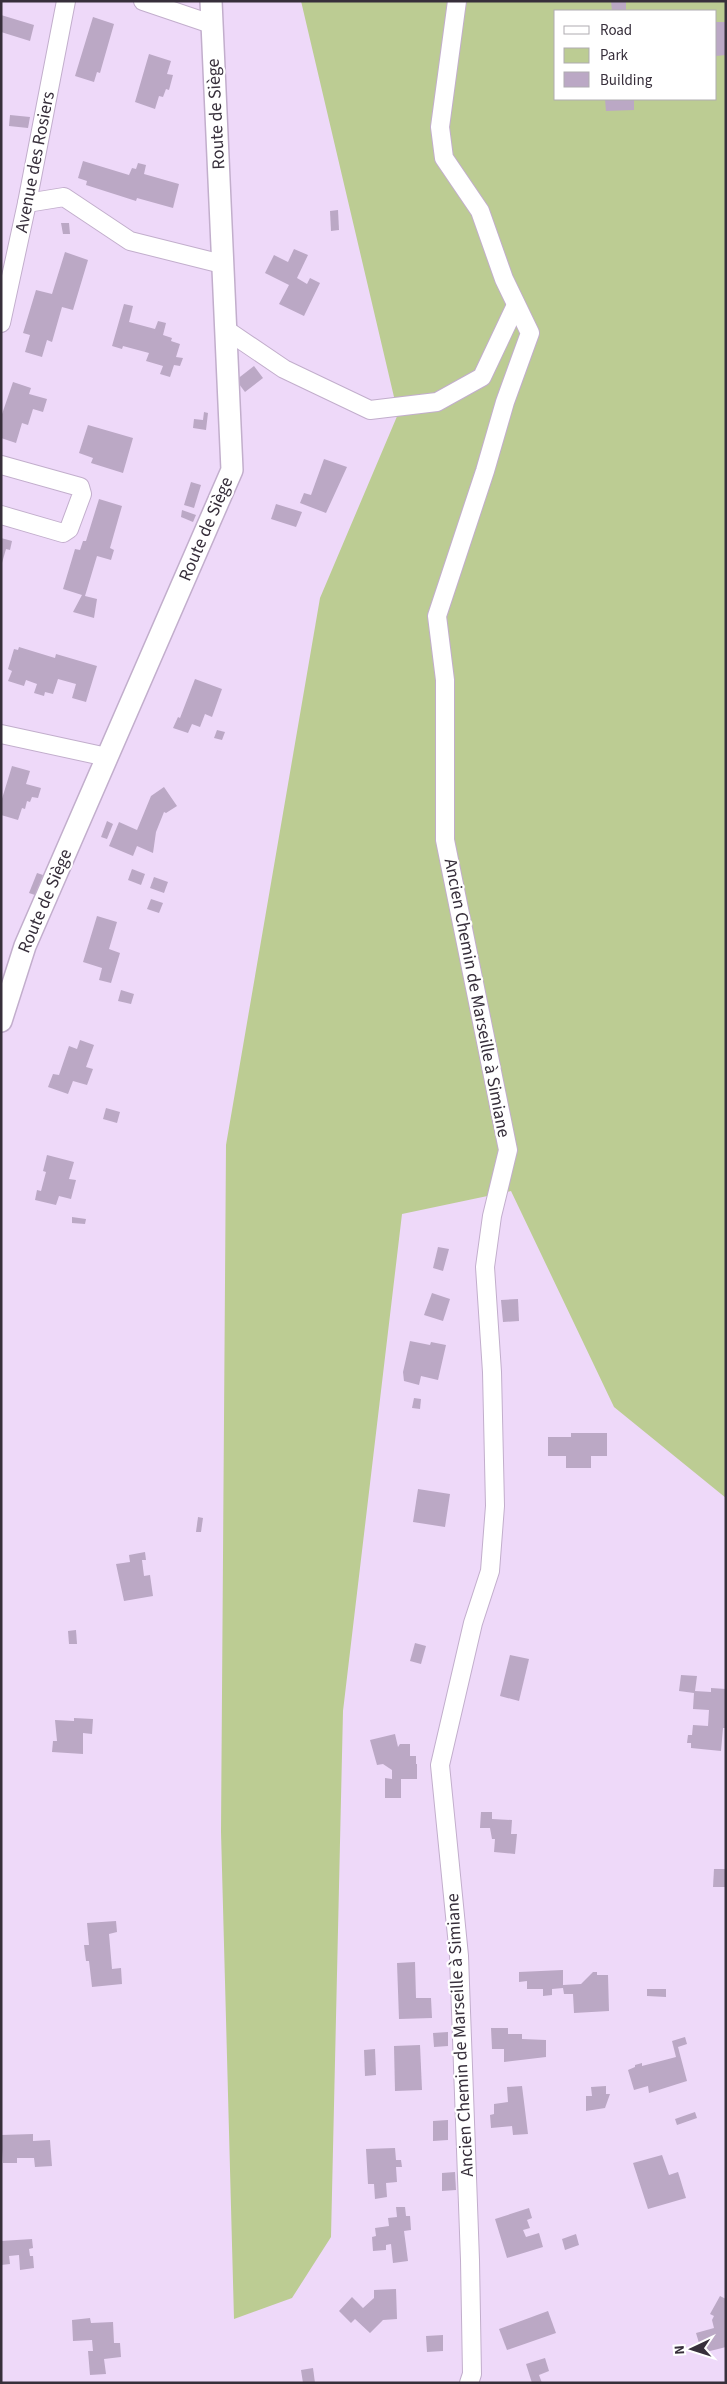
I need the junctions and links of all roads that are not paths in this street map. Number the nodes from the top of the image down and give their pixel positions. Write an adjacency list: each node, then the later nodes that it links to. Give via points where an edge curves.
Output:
1 (66, 1): 6 (street, Avenue des Rosiers)
2 (142, 1): 5 (street)
3 (212, 1): 5 (street, Route de Siège)
4 (456, 1): 8 (street, Ancien Chemin de Marseille à Simiane, via 440,127 444,158 480,211)
5 (211, 24): 7 (street, Route de Siège)
6 (27, 203): 7 (street, via 64,197 130,241); 9 (street, Avenue des Rosiers)
7 (222, 264): 10 (street, Route de Siège)
8 (516, 305): 10 (street, via 482,376 437,402 370,410 284,369); 16 (street, Ancien Chemin de Marseille à Simiane, via 530,333 437,616 444,680 445,840 508,1150 492,1216 485,1267 495,1496 490,1571 473,1623 440,1765 460,1956 470,2260 472,2374)
9 (1, 323)
10 (225, 329): 14 (street, Route de Siège, via 232,470)
11 (1, 464): 12 (street, via 80,487 82,494 68,532)
12 (1, 515)
13 (1, 734): 14 (street)
14 (107, 757): 15 (street, Route de Siège, via 25,946)
15 (1, 1021)
16 (469, 2383)

